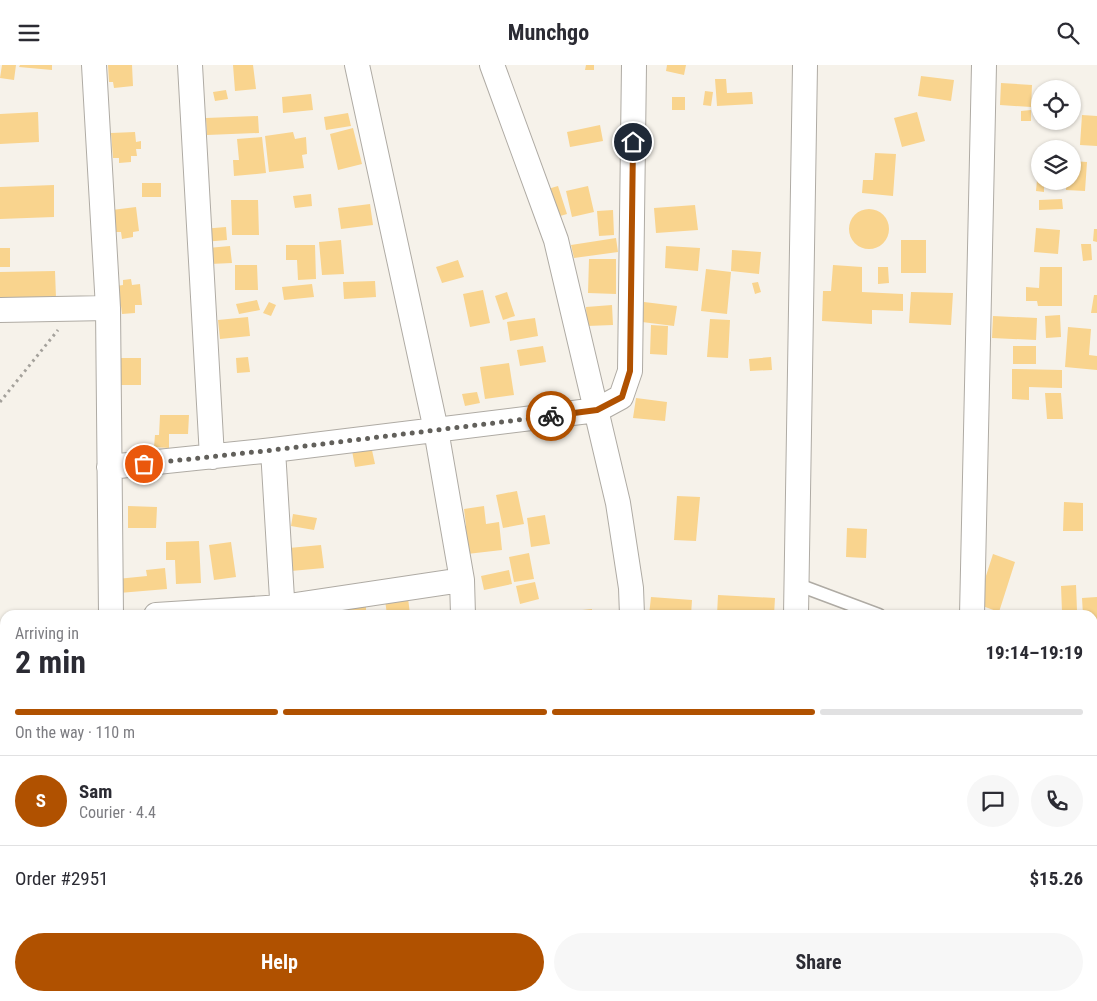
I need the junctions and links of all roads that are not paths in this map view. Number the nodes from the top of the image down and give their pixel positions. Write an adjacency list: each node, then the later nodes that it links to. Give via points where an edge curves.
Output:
1 (94, 65): 8 (street)
2 (190, 65): 13 (street)
3 (357, 65): 11 (street)
4 (492, 65): 10 (street, via 556,240)
5 (634, 65): 10 (street, via 630,371 622,397)
6 (805, 65): 16 (street)
7 (984, 65): 24 (street)
8 (108, 308): 9 (street); 14 (street)
9 (0, 310)
10 (597, 410): 11 (street); 21 (street, via 618,503)
11 (436, 430): 12 (street); 15 (street)
12 (273, 450): 13 (street); 18 (street)
13 (212, 457): 14 (street)
14 (109, 467): 17 (street)
15 (462, 580): 19 (street); 20 (street)
16 (796, 584): 22 (street); 23 (lane)
17 (110, 610)
18 (283, 610)
19 (289, 610)
20 (463, 610)
21 (632, 610)
22 (796, 610)
23 (866, 610)
24 (972, 610)

